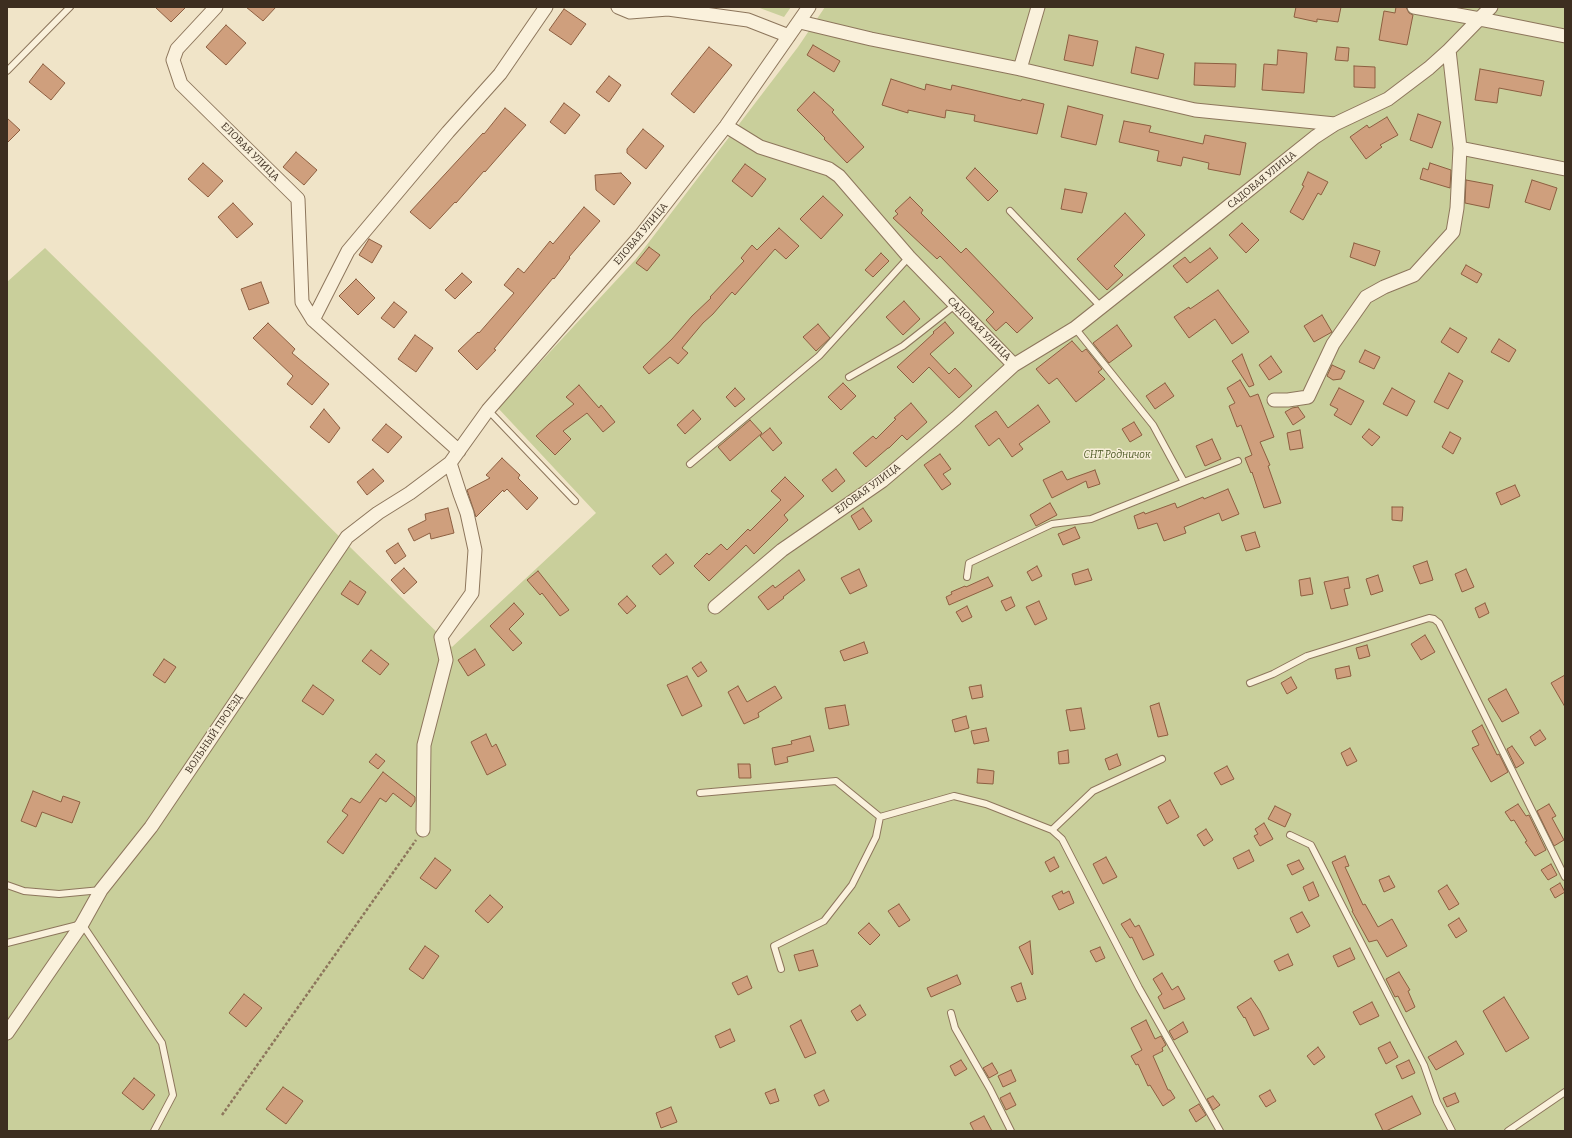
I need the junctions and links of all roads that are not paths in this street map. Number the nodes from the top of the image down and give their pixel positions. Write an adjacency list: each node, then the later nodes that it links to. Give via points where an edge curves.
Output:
1 (70, 7): 15 (lane)
2 (216, 7): 24 (street, ЕЛОВАЯ УЛИЦА, via 177,49 173,60 181,84 298,199 302,302)
3 (546, 7): 24 (street, via 500,74 348,251)
4 (618, 7): 11 (street, via 630,12 668,9 748,20)
5 (810, 7): 10 (street, ЕЛОВАЯ УЛИЦА)
6 (1038, 7): 14 (street)
7 (1414, 7): 9 (street)
8 (1491, 7): 9 (street, САДОВАЯ УЛИЦА)
9 (1480, 19): 12 (street); 13 (street, САДОВАЯ УЛИЦА)
10 (800, 22): 11 (street, ЕЛОВАЯ УЛИЦА); 14 (street)
11 (789, 36): 17 (street, ЕЛОВАЯ УЛИЦА)
12 (1565, 36)
13 (1449, 50): 16 (street, САДОВАЯ УЛИЦА, via 1388,99); 18 (street)
14 (1020, 69): 16 (street, via 1196,110)
15 (7, 71)
16 (1335, 124): 23 (street, САДОВАЯ УЛИЦА, via 1315,137)
17 (726, 126): 21 (street, САДОВАЯ УЛИЦА, via 760,147 829,169 839,176); 29 (street, ЕЛОВАЯ УЛИЦА, via 641,235)
18 (1460, 148): 19 (street); 28 (street, via 1453,232 1414,275 1366,297 1333,344 1308,398)
19 (1565, 169)
20 (1010, 211): 23 (lane)
21 (909, 257): 22 (street, САДОВАЯ УЛИЦА); 33 (lane, via 819,356)
22 (955, 305): 26 (street, САДОВАЯ УЛИЦА); 27 (lane, via 903,346)
23 (1101, 307): 25 (street, САДОВАЯ УЛИЦА)
24 (314, 320): 30 (street, ЕЛОВАЯ УЛИЦА)
25 (1075, 328): 26 (street, САДОВАЯ УЛИЦА); 34 (lane, via 1153,425)
26 (1014, 365): 37 (street, ЕЛОВАЯ УЛИЦА, via 882,481 782,550)
27 (849, 377)
28 (1274, 400)
29 (488, 410): 30 (street, ЕЛОВАЯ УЛИЦА); 35 (lane)
30 (459, 451): 32 (street, ЕЛОВАЯ УЛИЦА)
31 (1238, 461): 34 (lane)
32 (450, 463): 42 (street, via 467,513 475,557 472,593 441,637 446,660 424,745); 47 (street, ВОЛЬНЫЙ ПРОЕЗД, via 347,537 151,827)
33 (690, 464)
34 (1184, 482): 36 (lane, via 1091,519 1052,524 969,563)
35 (575, 502)
36 (967, 577)
37 (715, 607)
38 (1250, 682): 45 (lane, via 1273,674 1307,656 1430,618 1434,619 1439,623)
39 (1162, 759): 43 (lane, via 1093,791)
40 (700, 793): 41 (lane, via 836,781)
41 (880, 817): 43 (lane, via 954,796 986,804); 50 (lane, via 876,837 852,885 824,921 774,946)
42 (423, 830)
43 (1052, 830): 56 (lane, via 1062,839 1139,988)
44 (1290, 835): 57 (lane, via 1311,844 1424,1065 1437,1102)
45 (1565, 876)
46 (7, 885): 47 (lane, via 24,891 59,894)
47 (101, 890): 48 (street, ВОЛЬНЫЙ ПРОЕЗД)
48 (82, 924): 49 (lane); 52 (street, ВОЛЬНЫЙ ПРОЕЗД); 54 (lane, via 162,1043 173,1095)
49 (7, 943)
50 (781, 969)
51 (951, 1013): 55 (lane, via 954,1028)
52 (7, 1033)
53 (1565, 1092): 58 (lane)
54 (154, 1131)
55 (1011, 1131)
56 (1220, 1131)
57 (1452, 1131)
58 (1508, 1131)

